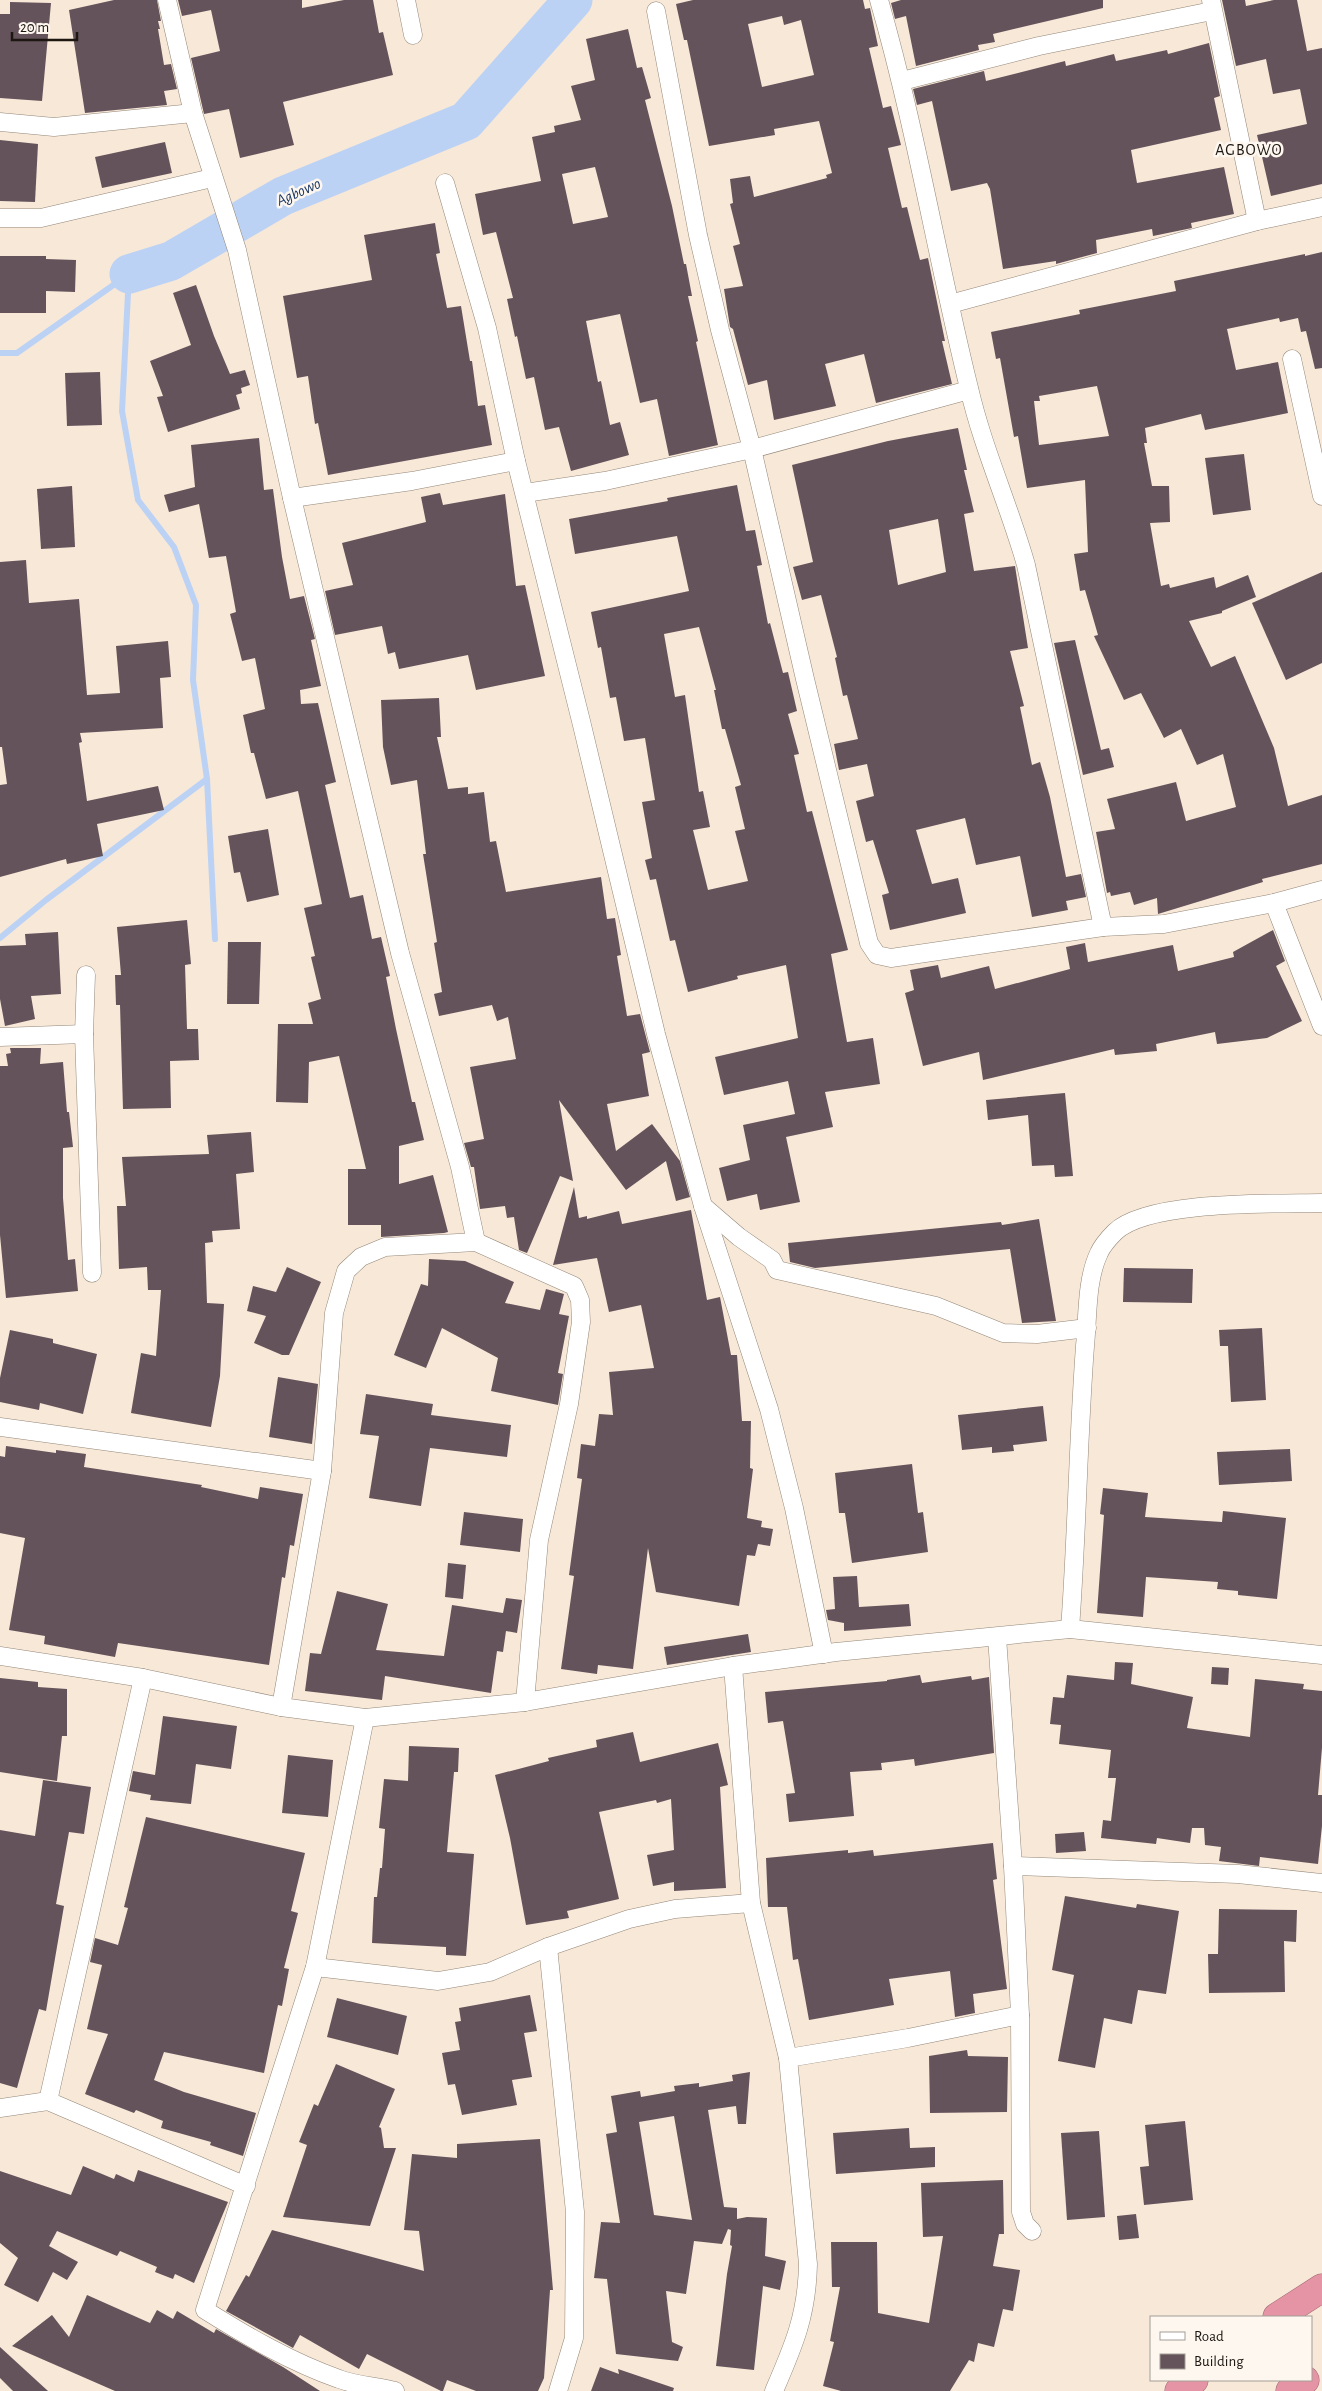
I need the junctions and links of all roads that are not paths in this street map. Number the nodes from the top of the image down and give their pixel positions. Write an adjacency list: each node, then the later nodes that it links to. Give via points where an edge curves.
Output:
1 (168, 0): 8 (street)
2 (406, 0): 6 (street)
3 (879, 0): 7 (street)
4 (1212, 5): 7 (street); 14 (street)
5 (656, 11): 18 (street, via 698,235)
6 (413, 35)
7 (902, 81): 15 (street)
8 (193, 113): 9 (street, via 54,127); 10 (street)
9 (0, 122)
10 (212, 178): 13 (street, via 41,218); 22 (street, via 237,250)
11 (445, 183): 19 (street, via 487,328)
12 (1322, 207): 14 (street)
13 (0, 218)
14 (1257, 221): 15 (street)
15 (950, 304): 17 (street)
16 (1292, 359): 21 (street)
17 (969, 390): 18 (street); 25 (street, via 1026,565)
18 (752, 449): 20 (street, via 605,481); 25 (street, via 869,943 877,955 891,958)
19 (516, 461): 20 (street); 22 (street, via 412,481)
20 (525, 493): 31 (street, via 656,1034)
21 (1322, 496)
22 (292, 498): 32 (street, via 400,953 460,1166)
23 (1322, 890): 24 (street)
24 (1274, 903): 25 (street, via 1164,924); 27 (street)
25 (1103, 927)
26 (86, 974): 28 (street)
27 (1322, 1026)
28 (84, 1034): 29 (street); 33 (street)
29 (0, 1038)
30 (1322, 1203): 34 (street, via 1180,1209 1136,1219 1116,1231 1099,1252 1091,1283)
31 (703, 1206): 34 (street, via 772,1260 777,1270 936,1306 1003,1334); 39 (street, via 769,1409 794,1508)
32 (476, 1242): 36 (street, via 385,1247 361,1257 346,1272 334,1313); 44 (street, via 574,1286 580,1300 581,1322 569,1404 539,1540)
33 (92, 1273)
34 (1087, 1328): 37 (street)
35 (0, 1427): 36 (street)
36 (322, 1471): 45 (street)
37 (1070, 1629): 38 (street); 40 (street)
38 (997, 1637): 39 (street); 47 (street)
39 (824, 1654): 42 (street)
40 (1322, 1655)
41 (0, 1656): 43 (street)
42 (733, 1666): 44 (street); 49 (street)
43 (143, 1678): 45 (street); 54 (street)
44 (525, 1702): 46 (street)
45 (281, 1707): 46 (street)
46 (365, 1718): 51 (street)
47 (1013, 1866): 48 (street, via 1238,1874); 52 (street)
48 (1322, 1883)
49 (751, 1903): 50 (street, via 675,1910 629,1919); 53 (street)
50 (548, 1947): 51 (street, via 490,1972 438,1981); 65 (street, via 575,2212 574,2338)
51 (315, 1967): 56 (street)
52 (1020, 2015): 53 (street); 57 (street, via 1021,2212 1025,2224)
53 (788, 2058): 66 (street, via 808,2291 803,2318)
54 (48, 2101): 55 (street); 56 (street)
55 (0, 2108)
56 (246, 2186): 64 (street, via 205,2310 257,2343 306,2366 340,2380)
57 (1032, 2231)
58 (1322, 2288): 59 (highway)
59 (1279, 2316)
60 (1322, 2367): 61 (highway)
61 (1312, 2375)
62 (1193, 2381): 67 (highway)
63 (1304, 2381): 68 (highway)
64 (396, 2391)
65 (558, 2391)
66 (774, 2391)
67 (1179, 2391)
68 (1290, 2391)

